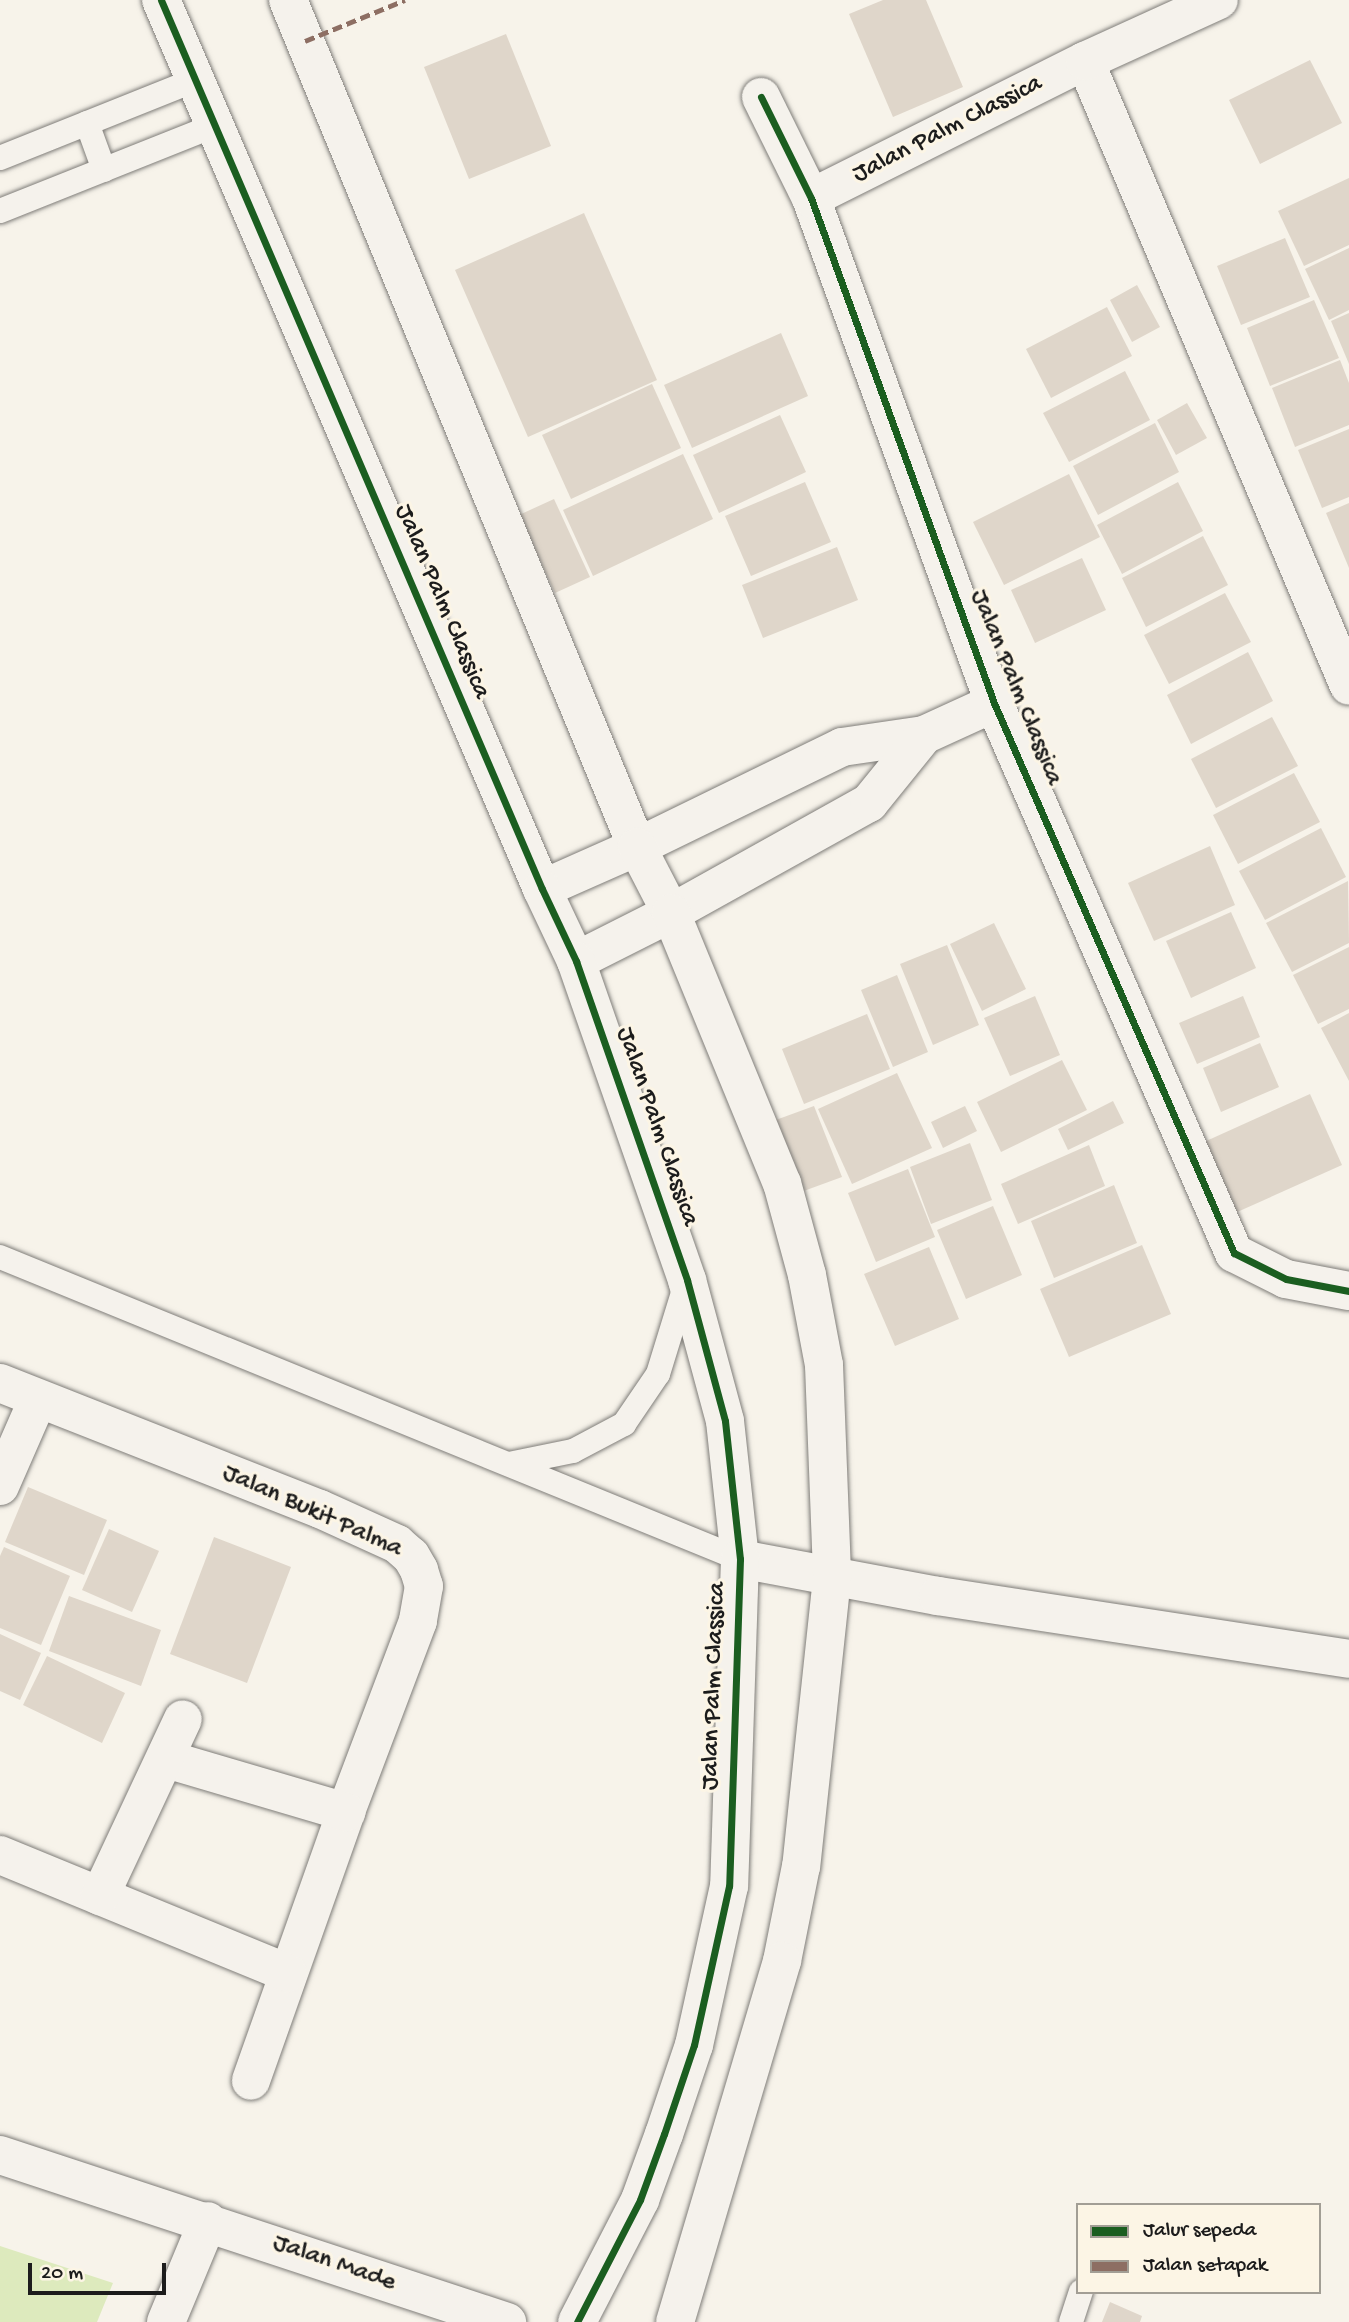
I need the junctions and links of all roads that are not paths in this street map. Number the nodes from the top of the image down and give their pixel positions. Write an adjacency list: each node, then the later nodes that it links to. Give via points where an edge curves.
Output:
1 (161, 0): 5 (street, Jalan Palm Classica)
2 (288, 0): 16 (street)
3 (1219, 0): 4 (street, Jalan Palm Classica)
4 (1084, 61): 11 (street, Jalan Palm Classica); 13 (street)
5 (195, 80): 7 (lane); 8 (street, Jalan Palm Classica)
6 (761, 97): 11 (street, Jalan Palm Classica)
7 (87, 123): 9 (lane); 10 (lane)
8 (214, 126): 10 (lane); 17 (street, Jalan Palm Classica)
9 (0, 158)
10 (104, 170): 12 (lane)
11 (811, 198): 14 (street, Jalan Palm Classica)
12 (0, 211)
13 (1349, 686)
14 (994, 703): 15 (street, Jalan Palm Classica); 22 (street, Jalan Palm Classica, via 1234,1253 1286,1279)
15 (924, 735): 16 (street, Jalan Palm Classica, via 842,747); 18 (street, Jalan Palm Classica, via 869,803)
16 (638, 847): 17 (street, Jalan Palm Classica); 18 (street)
17 (542, 889): 19 (street, Jalan Palm Classica)
18 (671, 913): 19 (street, Jalan Palm Classica); 28 (street, via 782,1183 807,1275 824,1365)
19 (576, 961): 21 (street, Jalan Palm Classica)
20 (0, 1257): 25 (lane)
21 (687, 1280): 25 (lane, via 658,1374 624,1424 573,1451); 27 (street, Jalan Palm Classica, via 725,1421)
22 (1349, 1291)
23 (0, 1383): 24 (street, Jalan Bukit Palma)
24 (38, 1399): 26 (street); 32 (street, Jalan Bukit Palma, via 320,1509 397,1544 411,1556 424,1586 418,1621)
25 (509, 1464): 27 (lane)
26 (0, 1486)
27 (740, 1559): 28 (street, Jalan Palm Classica); 42 (street, Jalan Palm Classica, via 726,1900 694,2045 664,2134 640,2200)
28 (832, 1578): 29 (street, Jalan Palm Classica); 43 (street, via 802,1866 782,1961)
29 (1349, 1659)
30 (184, 1719): 31 (street)
31 (166, 1759): 32 (street); 34 (street)
32 (345, 1812): 35 (street, Jalan Bukit Palma)
33 (0, 1856): 34 (street)
34 (100, 1896): 35 (street)
35 (288, 1973): 36 (street, Jalan Bukit Palma)
36 (251, 2081)
37 (0, 2155): 38 (street, Jalan Made)
38 (208, 2221): 40 (street); 41 (street, Jalan Made)
39 (1080, 2294): 44 (lane)
40 (166, 2322)
41 (507, 2322)
42 (577, 2322)
43 (675, 2322)
44 (1071, 2322)

